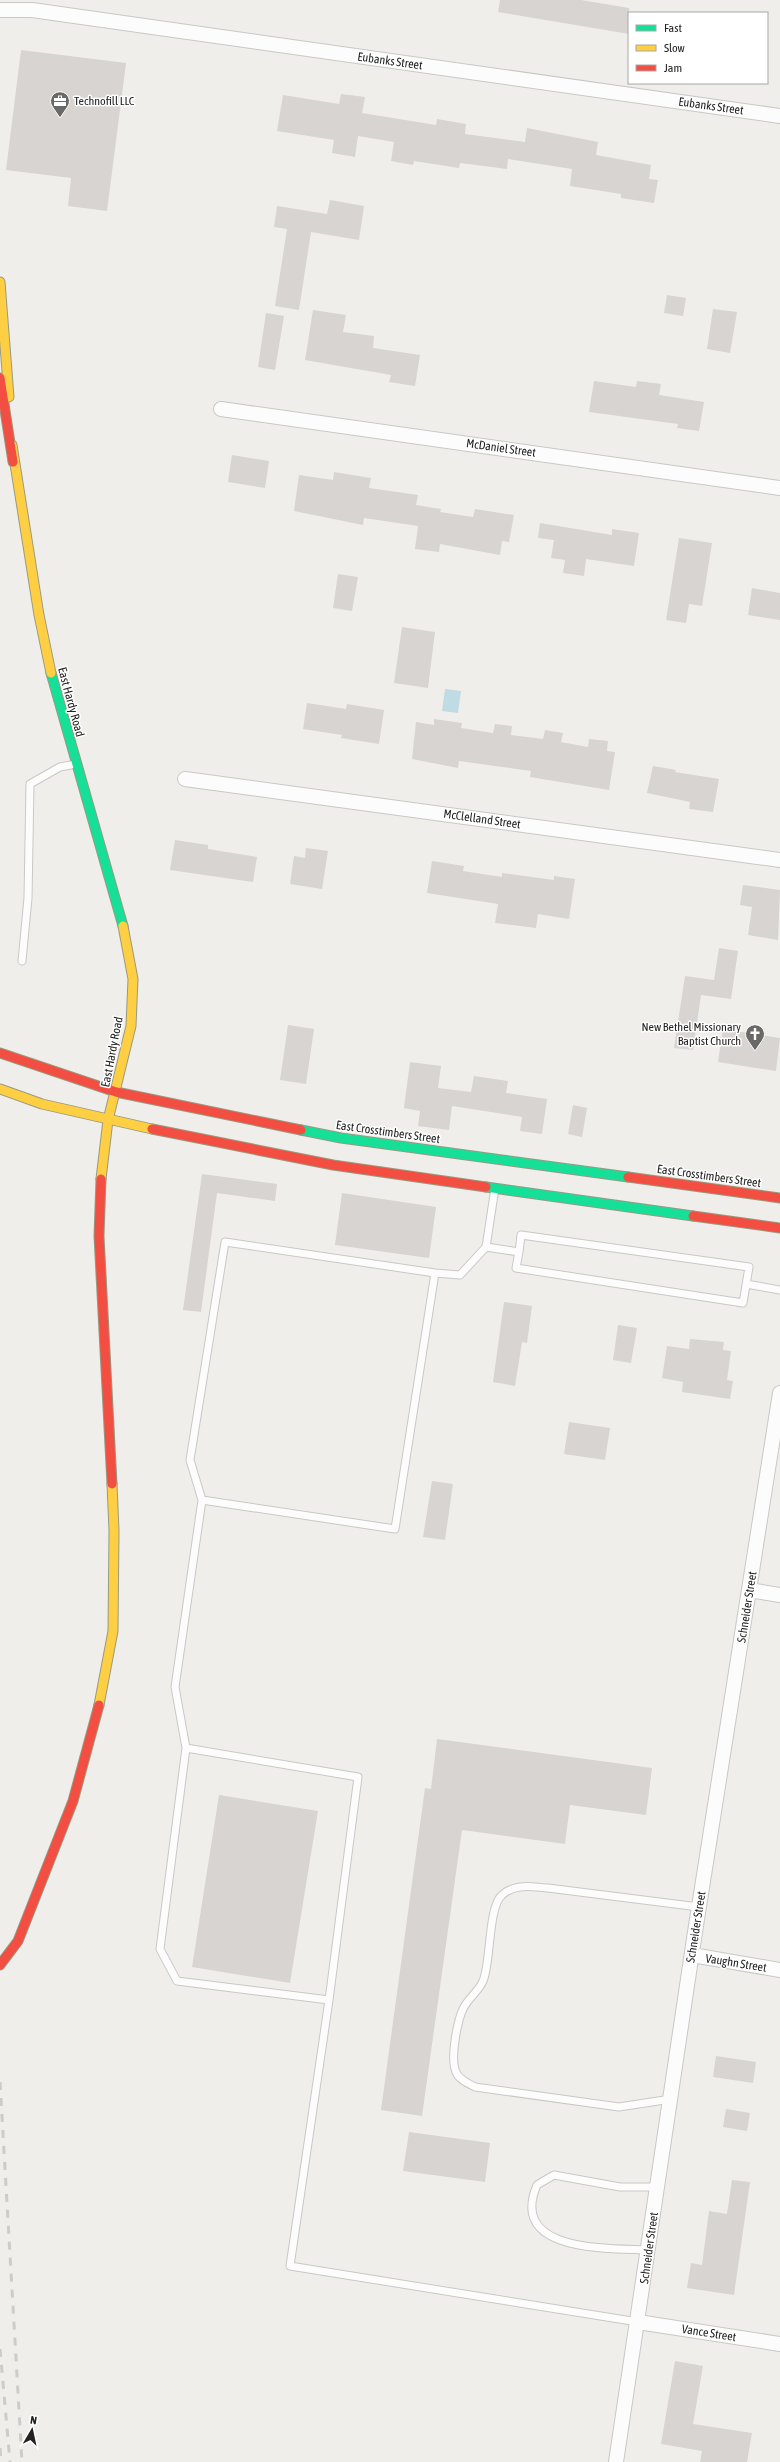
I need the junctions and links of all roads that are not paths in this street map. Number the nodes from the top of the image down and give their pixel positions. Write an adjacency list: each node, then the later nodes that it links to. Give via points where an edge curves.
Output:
1 (0, 10): 2 (street, Eubanks Street, via 32,10)
2 (780, 116)
3 (0, 282): 6 (main road, East Hardy Road)
4 (0, 378): 6 (main road)
5 (221, 409): 7 (street, McDaniel Street)
6 (13, 462): 8 (main road, East Hardy Road, via 52,680)
7 (780, 488)
8 (76, 764): 11 (lane, via 60,767 30,784 28,898); 14 (main road, East Hardy Road, via 110,871 133,979 131,1026)
9 (185, 779): 10 (street, McClelland Street)
10 (780, 860)
11 (22, 961)
12 (0, 1053): 14 (main road, East Crosstimbers Street)
13 (0, 1089): 15 (main road, via 42,1104)
14 (116, 1092): 15 (main road, East Hardy Road); 17 (main road, East Crosstimbers Street, via 340,1141)
15 (108, 1120): 16 (main road, via 334,1162); 31 (main road, East Hardy Road, via 101,1163 99,1236 114,1532 113,1631 97,1718 73,1801 18,1941)
16 (495, 1184): 18 (main road); 19 (lane)
17 (780, 1198)
18 (780, 1228)
19 (486, 1247): 20 (lane); 21 (lane, via 460,1275)
20 (519, 1252): 22 (lane, via 516,1268 743,1302); 22 (lane, via 521,1234 749,1267)
21 (435, 1273): 25 (lane, via 395,1529); 25 (lane, via 225,1242 190,1460)
22 (746, 1284): 23 (lane)
23 (780, 1290)
24 (780, 1393): 26 (street, Schneider Street)
25 (202, 1500): 28 (lane, via 175,1687)
26 (749, 1590): 27 (street); 29 (street, Schneider Street)
27 (780, 1595)
28 (186, 1748): 33 (lane, via 160,1949 177,1981); 33 (lane, via 358,1777)
29 (699, 1907): 30 (street, Schneider Street); 34 (lane, via 548,1888 525,1886 509,1889 500,1897 493,1919 483,1982 463,2009 456,2038 456,2072 464,2081 475,2087 619,2107)
30 (692, 1955): 32 (street, Vaughn Street); 34 (street, Schneider Street)
31 (0, 1965)
32 (780, 1970)
33 (329, 2000): 37 (lane, via 290,2266)
34 (671, 2099): 35 (street, Schneider Street)
35 (658, 2187): 36 (street, Schneider Street); 36 (lane, via 620,2186 554,2175 537,2185 530,2208 539,2228 548,2235 592,2248)
36 (649, 2250): 37 (street, Schneider Street)
37 (638, 2322): 38 (street, Vance Street); 39 (street, Schneider Street)
38 (780, 2344)
39 (616, 2462)

